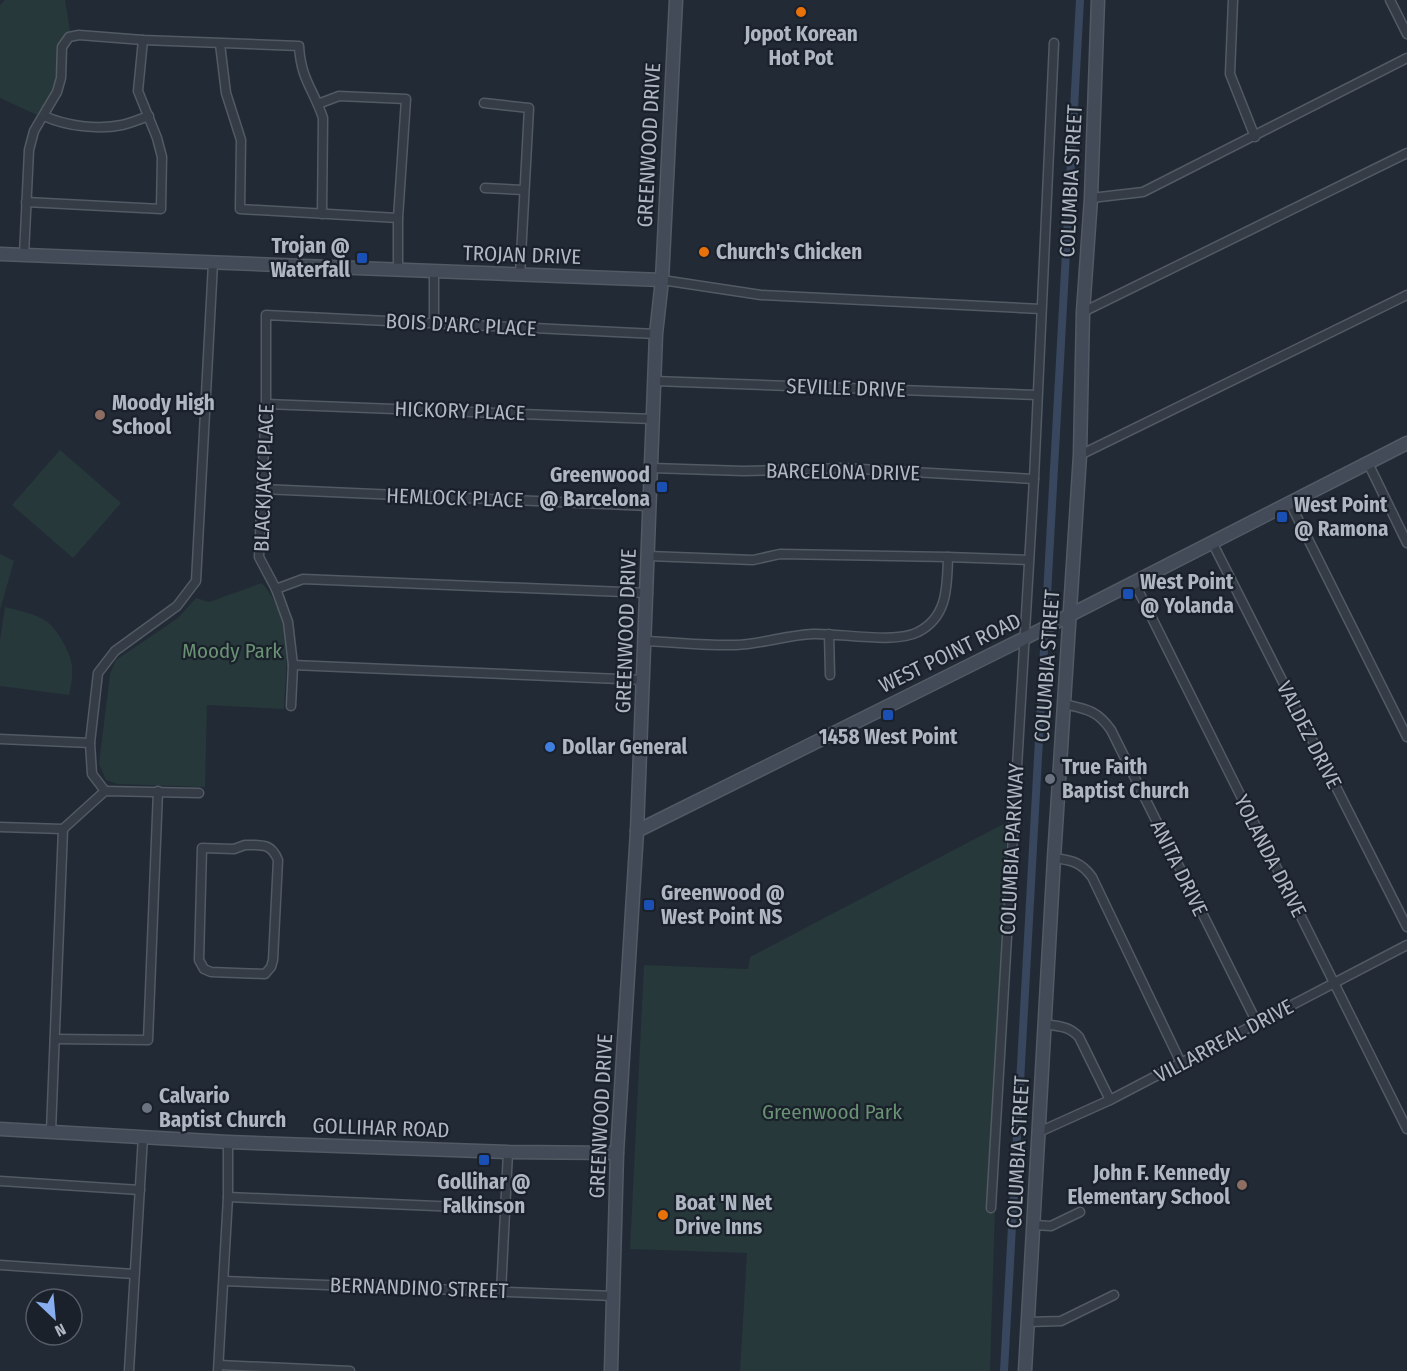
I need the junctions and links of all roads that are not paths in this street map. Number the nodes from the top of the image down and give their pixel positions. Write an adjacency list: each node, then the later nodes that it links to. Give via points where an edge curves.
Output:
1 (676, 0): 28 (street, GREENWOOD DRIVE)
2 (1098, 0): 18 (street, COLUMBIA STREET)
3 (1233, 0): 14 (street, via 1230,74)
4 (1390, 0): 5 (street)
5 (1407, 34)
6 (143, 40): 8 (street); 12 (street, via 69,37 62,47 57,92); 13 (street, via 138,91)
7 (1054, 43): 30 (street, COLUMBIA PARKWAY)
8 (220, 44): 11 (street, via 299,46 304,79); 20 (street, via 226,93 241,140 240,209)
9 (1407, 57): 14 (street)
10 (484, 103): 17 (street, via 529,108)
11 (318, 104): 20 (street, via 324,132); 21 (street, via 339,96 406,99)
12 (44, 116): 13 (street, via 59,123 104,127); 19 (street, via 34,131 29,150)
13 (149, 116): 19 (street, via 162,157 161,209)
14 (1255, 137): 18 (street, via 1143,192)
15 (1407, 153): 31 (street)
16 (485, 188): 17 (street)
17 (524, 189): 27 (street)
18 (1090, 198): 31 (street, COLUMBIA STREET)
19 (26, 202): 23 (street)
20 (322, 214): 21 (street)
21 (398, 218): 25 (street)
22 (0, 254): 23 (street, TROJAN DRIVE)
23 (24, 255): 24 (street, TROJAN DRIVE)
24 (213, 262): 25 (street, TROJAN DRIVE); 66 (street, via 196,581 177,606 115,651 98,673)
25 (398, 270): 26 (street, TROJAN DRIVE)
26 (434, 271): 27 (street, TROJAN DRIVE); 33 (street)
27 (520, 274): 28 (street, TROJAN DRIVE)
28 (662, 280): 30 (street, TROJAN DRIVE, via 761,295); 34 (street, GREENWOOD DRIVE)
29 (1407, 295): 40 (street)
30 (1041, 309): 36 (street, COLUMBIA PARKWAY)
31 (1083, 312): 40 (street, COLUMBIA STREET)
32 (266, 315): 33 (street, BOIS D'ARC PLACE); 37 (street, BLACKJACK PLACE)
33 (434, 324): 34 (street, BOIS D'ARC PLACE)
34 (656, 334): 35 (street, GREENWOOD DRIVE)
35 (654, 381): 36 (street, SEVILLE DRIVE); 38 (street, GREENWOOD DRIVE)
36 (1037, 395): 43 (street, COLUMBIA PARKWAY)
37 (266, 404): 38 (street, HICKORY PLACE); 44 (street, BLACKJACK PLACE)
38 (653, 419): 42 (street, GREENWOOD DRIVE)
39 (1407, 443): 41 (street, WEST POINT ROAD)
40 (1080, 455): 55 (street, COLUMBIA STREET)
41 (1368, 464): 45 (street, WEST POINT ROAD); 48 (street)
42 (652, 468): 43 (street, BARCELONA DRIVE, via 843,468); 46 (street, GREENWOOD DRIVE)
43 (1034, 479): 51 (street, COLUMBIA PARKWAY)
44 (262, 489): 46 (street, HEMLOCK PLACE); 53 (street, BLACKJACK PLACE, via 259,557)
45 (1290, 503): 47 (street, WEST POINT ROAD); 64 (street)
46 (649, 506): 49 (street, GREENWOOD DRIVE)
47 (1212, 542): 52 (street, WEST POINT ROAD); 75 (street, VALDEZ DRIVE)
48 (1407, 543)
49 (649, 556): 50 (street, via 753,560 780,554); 54 (street, GREENWOOD DRIVE)
50 (948, 556): 51 (street); 56 (street, via 943,606 935,619 918,632 897,638)
51 (1029, 560): 57 (street, COLUMBIA PARKWAY)
52 (1134, 582): 55 (street, WEST POINT ROAD); 77 (street, YOLANDA DRIVE)
53 (276, 589): 54 (street, via 303,579); 59 (street, BLACKJACK PLACE, via 288,622)
54 (648, 593): 58 (street, GREENWOOD DRIVE)
55 (1066, 617): 57 (street, WEST POINT ROAD); 62 (street, COLUMBIA STREET)
56 (829, 634): 58 (street, via 736,645); 60 (street)
57 (1029, 636): 72 (street, WEST POINT ROAD); 94 (street, COLUMBIA PARKWAY)
58 (645, 641): 61 (street, GREENWOOD DRIVE)
59 (293, 665): 61 (street); 63 (street, BLACKJACK PLACE)
60 (830, 675)
61 (643, 680): 72 (street, GREENWOOD DRIVE)
62 (1064, 704): 74 (street, COLUMBIA STREET); 78 (street, ANITA DRIVE, via 1089,709 1111,730)
63 (291, 706)
64 (1407, 737)
65 (0, 739): 66 (street)
66 (90, 743): 67 (street, via 92,774)
67 (105, 791): 68 (street); 71 (street)
68 (158, 791): 69 (street); 80 (street, via 148,1040)
69 (200, 794)
70 (0, 827): 71 (street)
71 (63, 829): 80 (street)
72 (637, 831): 90 (street, GREENWOOD DRIVE)
73 (202, 848): 73 (street, via 234,849 245,844 262,845 274,851 278,860 273,960 265,974 204,969 200,960)
74 (1054, 858): 79 (street, COLUMBIA STREET); 81 (street, via 1080,864 1092,877)
75 (1407, 927)
76 (1407, 945): 77 (street, VILLARREAL DRIVE)
77 (1334, 983): 78 (street, VILLARREAL DRIVE); 84 (street, YOLANDA DRIVE)
78 (1257, 1023): 81 (street, VILLARREAL DRIVE)
79 (1044, 1024): 82 (street, via 1064,1026 1074,1032); 86 (street, COLUMBIA STREET)
80 (55, 1038): 85 (street)
81 (1181, 1063): 82 (street, VILLARREAL DRIVE)
82 (1110, 1100): 86 (street, VILLARREAL DRIVE)
83 (0, 1129): 85 (street, GOLLIHAR ROAD)
84 (1407, 1129)
85 (51, 1131): 87 (street, GOLLIHAR ROAD)
86 (1039, 1132): 97 (street, COLUMBIA STREET)
87 (143, 1136): 88 (street, GOLLIHAR ROAD); 92 (street)
88 (228, 1142): 89 (street, GOLLIHAR ROAD); 93 (street)
89 (508, 1152): 90 (street, GOLLIHAR ROAD); 95 (street)
90 (617, 1153): 103 (street, GREENWOOD DRIVE)
91 (0, 1182): 92 (street)
92 (140, 1190): 99 (street)
93 (228, 1197): 95 (street); 100 (street)
94 (991, 1208)
95 (505, 1209): 101 (street)
96 (1080, 1212): 97 (street, via 1051,1226)
97 (1034, 1225): 104 (street, COLUMBIA STREET)
98 (0, 1265): 99 (street)
99 (134, 1274): 106 (street)
100 (224, 1281): 101 (street, BERNANDINO STREET); 105 (street)
101 (501, 1292): 103 (street, BERNANDINO STREET)
102 (1114, 1295): 104 (street, via 1061,1321)
103 (614, 1296): 108 (street, GREENWOOD DRIVE)
104 (1028, 1323): 109 (street, COLUMBIA STREET)
105 (218, 1368): 107 (street)
106 (129, 1371)
107 (350, 1371)
108 (610, 1371)
109 (1025, 1371)

